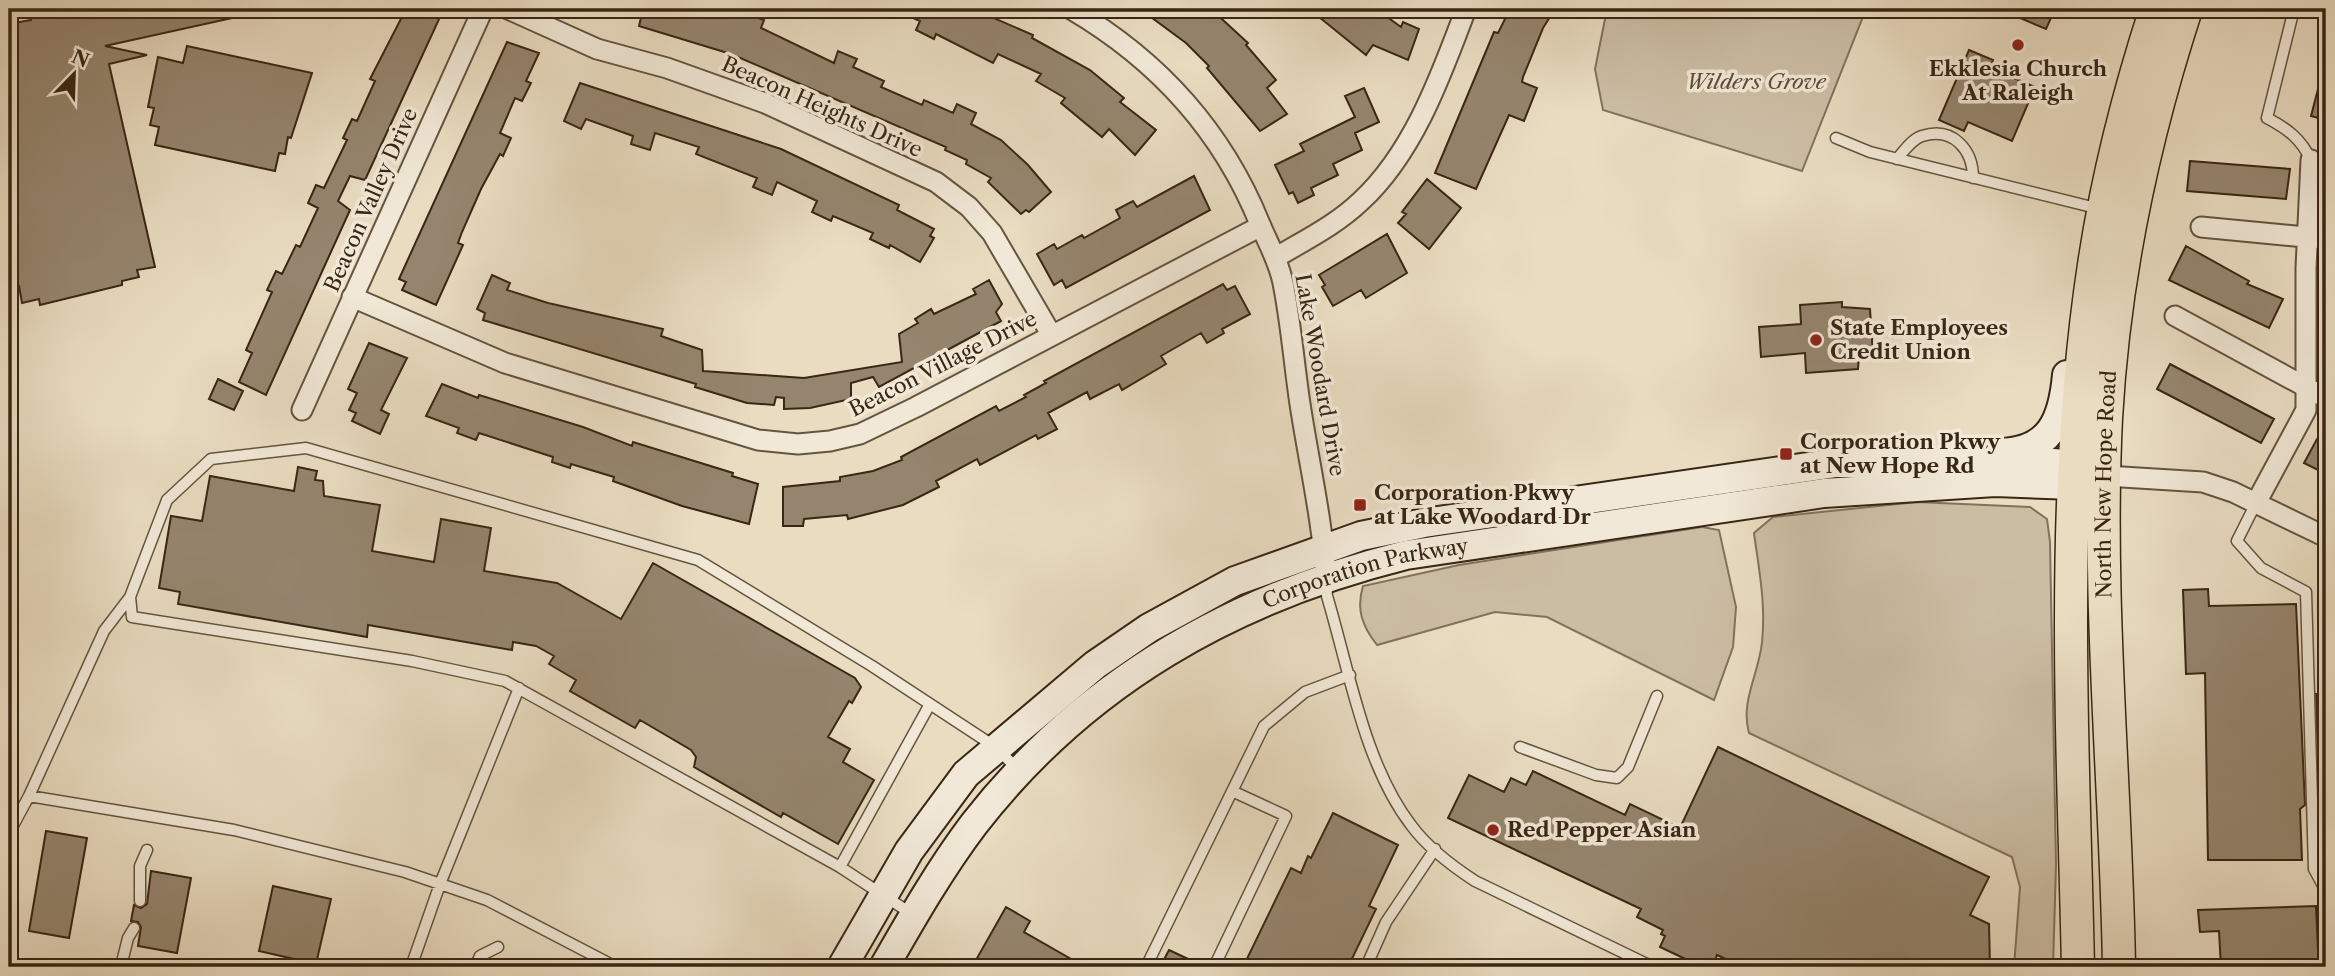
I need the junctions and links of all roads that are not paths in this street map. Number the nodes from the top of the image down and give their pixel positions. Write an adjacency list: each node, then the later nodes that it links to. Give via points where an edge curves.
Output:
1 (483, 9): 17 (street, Beacon Valley Drive)
2 (508, 9): 19 (street, Beacon Heights Drive, via 597,49 765,103 936,182 981,219 1003,247)
3 (1071, 9): 13 (street, Lake Woodard Drive, via 1174,86 1233,166)
4 (1466, 9): 16 (street, via 1414,130 1386,173 1343,216)
5 (2156, 9): 12 (main road, North New Hope Road, via 2137,68)
6 (2186, 9): 12 (main road, North New Hope Road, via 2148,138)
7 (2294, 9): 10 (lane, via 2267,118 2290,130)
8 (1836, 138): 9 (lane)
9 (1897, 159): 11 (lane); 11 (lane, via 1922,136 1942,135 1964,144 1973,159)
10 (2311, 160): 15 (street)
11 (1973, 178): 12 (lane)
12 (2114, 216): 23 (main road, via 2076,289 2063,410 2045,438 2022,451 1889,454); 24 (main road, North New Hope Road, via 2082,361); 25 (main road, North New Hope Road)
13 (1261, 226): 16 (street, Lake Woodard Drive); 19 (street, Beacon Village Drive)
14 (2201, 227): 15 (street)
15 (2317, 238): 20 (street)
16 (1275, 258): 28 (street, Lake Woodard Drive)
17 (352, 297): 19 (street, Beacon Village Drive, via 505,363 725,432 797,444 860,434); 22 (street, Beacon Valley Drive)
18 (2175, 316): 20 (street)
19 (1051, 334)
20 (2305, 387): 21 (street); 26 (street, via 2306,410)
21 (2326, 398)
22 (302, 410)
23 (1836, 463): 24 (main road, Corporation Parkway); 28 (main road, Corporation Parkway, via 1424,523)
24 (2076, 475): 25 (main road, Corporation Parkway); 29 (main road, Corporation Parkway, via 1814,494 1406,555); 61 (main road, North New Hope Road, via 2073,628)
25 (2106, 476): 26 (street, via 2191,480); 62 (main road, North New Hope Road)
26 (2256, 503): 27 (street); 45 (lane, via 2236,541 2261,568 2306,592 2314,869)
27 (2326, 537)
28 (1324, 548): 29 (street, Lake Woodard Drive); 36 (main road, Corporation Parkway, via 1235,581 1149,628 1096,665)
29 (1325, 578): 31 (lane); 37 (main road, Corporation Parkway, via 1245,608 1161,654 1084,710)
30 (130, 597): 32 (lane, via 132,617 412,661); 34 (lane, via 167,500 211,459 306,448 698,560); 39 (lane, via 104,631)
31 (1350, 675): 38 (lane, via 1305,692 1264,726); 41 (lane, via 1391,794 1412,827)
32 (519, 688): 43 (lane); 44 (lane)
33 (1657, 696): 35 (lane, via 1628,767 1617,778 1596,775)
34 (930, 704): 36 (lane); 43 (lane)
35 (1520, 747)
36 (997, 748): 37 (lane); 46 (main road, Corporation Parkway, via 947,796)
37 (1020, 772): 48 (main road, Corporation Parkway, via 974,824)
38 (1232, 791): 52 (lane, via 1286,816); 58 (lane)
39 (29, 796): 40 (lane); 44 (lane, via 234,830)
40 (9, 833)
41 (1435, 849): 59 (lane, via 1385,922); 60 (lane, via 1475,881)
42 (147, 850): 47 (lane, via 140,866)
43 (840, 867): 46 (lane)
44 (440, 884): 53 (lane); 55 (lane, via 487,900)
45 (2326, 891)
46 (881, 897): 48 (lane); 56 (main road, Corporation Parkway)
47 (140, 901)
48 (914, 915): 57 (main road, Corporation Parkway)
49 (134, 928): 51 (lane)
50 (498, 947): 54 (lane, via 480,957)
51 (122, 962)
52 (1215, 965)
53 (411, 967)
54 (475, 967)
55 (616, 967)
56 (842, 967)
57 (884, 967)
58 (1146, 967)
59 (1366, 967)
60 (1653, 967)
61 (2078, 967)
62 (2119, 967)

